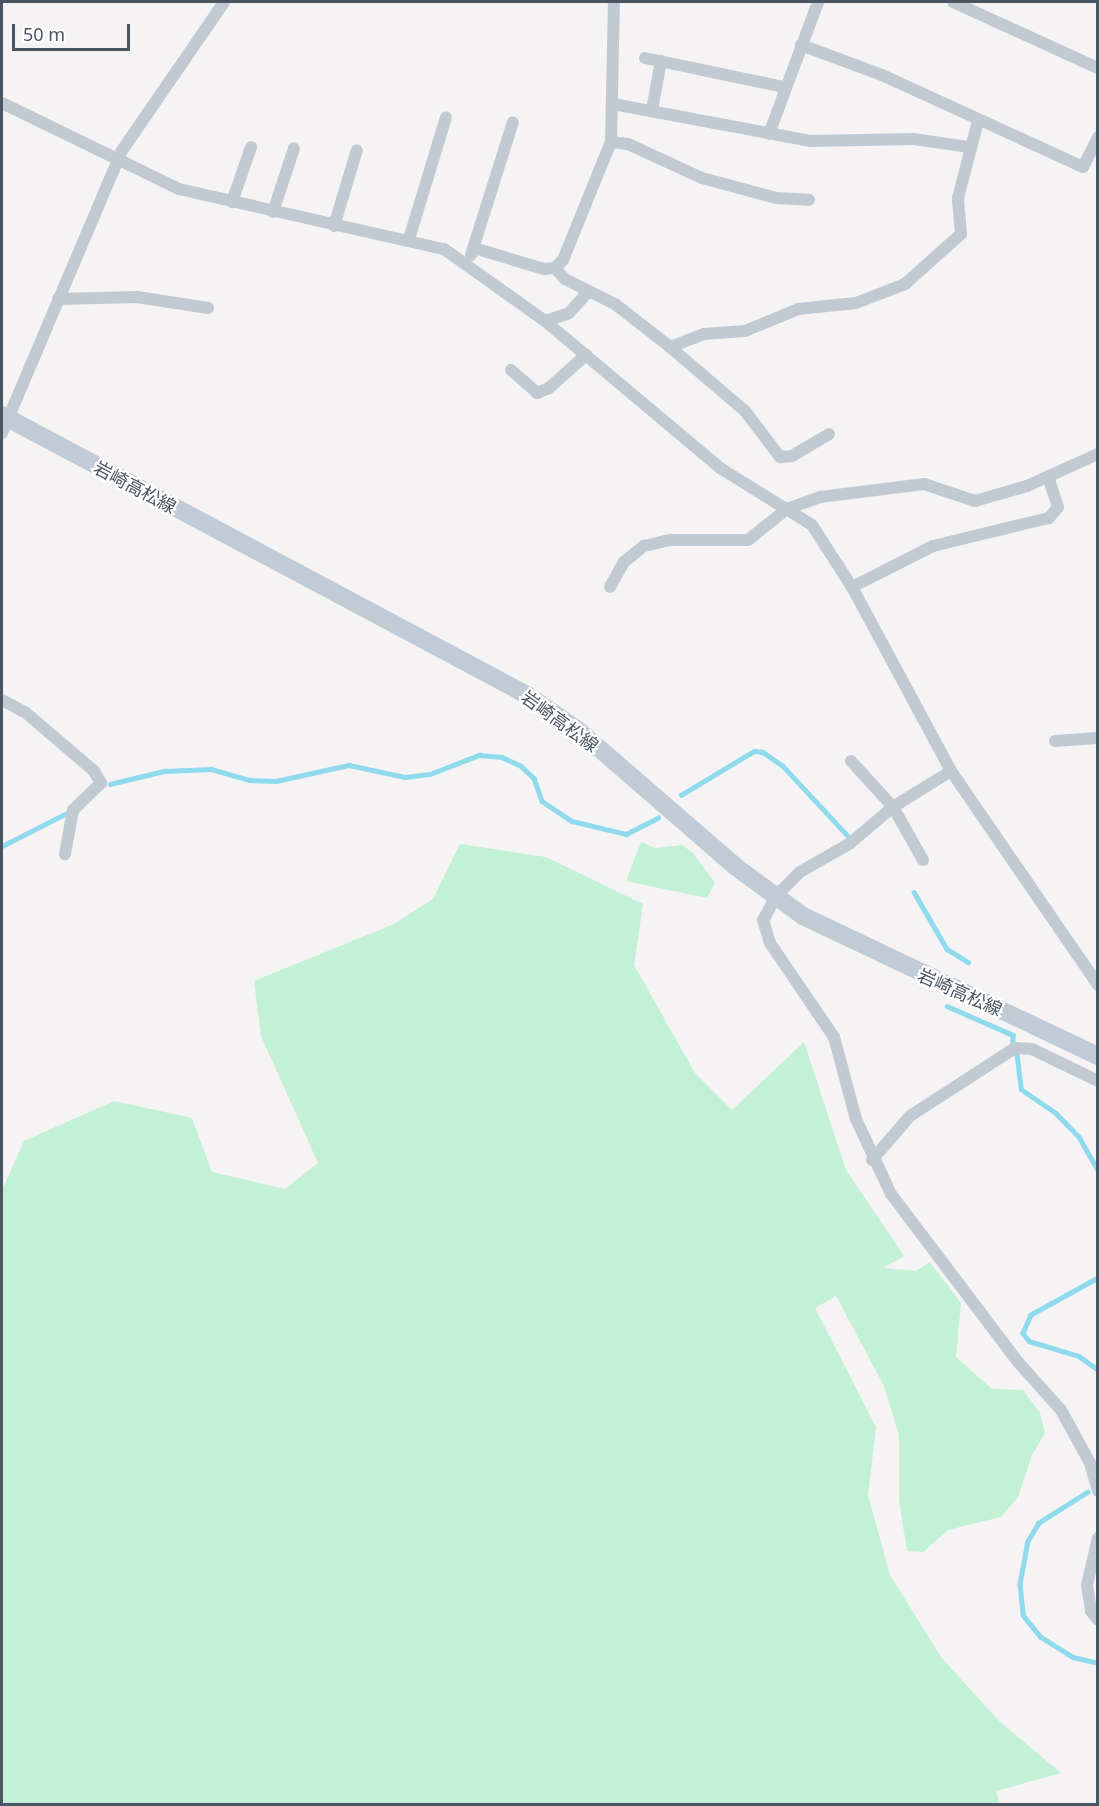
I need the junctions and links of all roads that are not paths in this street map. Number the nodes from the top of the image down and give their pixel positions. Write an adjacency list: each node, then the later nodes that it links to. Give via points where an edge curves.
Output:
1 (224, 2): 23 (street)
2 (614, 2): 11 (street)
3 (818, 2): 5 (street)
4 (953, 2): 8 (street)
5 (801, 45): 9 (street); 14 (street, via 882,75)
6 (645, 58): 7 (street)
7 (661, 61): 9 (street); 12 (street)
8 (1098, 68)
9 (784, 87): 16 (street)
10 (2, 103): 23 (street)
11 (614, 104): 12 (street); 18 (street)
12 (652, 110): 16 (street)
13 (446, 117): 28 (street)
14 (978, 121): 17 (street, via 1083,167); 20 (street)
15 (513, 122): 29 (street)
16 (769, 134): 20 (street, via 810,141 914,139)
17 (1098, 137)
18 (611, 142): 24 (street, via 628,144 702,178 776,198); 31 (street, via 578,226)
19 (252, 147): 25 (street)
20 (969, 147): 36 (street, via 958,198 961,234 905,284 856,303 798,309 745,331 704,334)
21 (294, 148): 26 (street)
22 (357, 150): 27 (street)
23 (116, 162): 25 (street, via 179,189); 33 (street)
24 (809, 200)
25 (232, 202): 26 (street)
26 (273, 212): 27 (street)
27 (334, 226): 28 (street)
28 (409, 239): 30 (street, via 444,249)
29 (474, 248): 30 (street); 31 (street, via 544,269)
30 (468, 262): 35 (street)
31 (555, 268): 32 (street)
32 (588, 292): 35 (street, via 569,313); 36 (street, via 615,304)
33 (58, 299): 34 (street, via 137,297); 39 (street)
34 (208, 308)
35 (545, 321): 37 (street)
36 (670, 348): 40 (street, via 745,411 780,457 792,456)
37 (586, 356): 38 (street, via 549,388 537,393); 43 (street, via 720,468)
38 (511, 370)
39 (4, 422): 54 (main road, 岩崎高松線, via 527,695 578,730 736,867)
40 (829, 434)
41 (1096, 458): 42 (street)
42 (1048, 477): 43 (street, via 975,501 924,484 890,485); 45 (street, via 1058,507 1049,518 933,546)
43 (787, 509): 44 (street, via 748,540 671,540 644,546 624,562); 45 (street, via 812,525)
44 (610, 587)
45 (852, 587): 50 (street)
46 (2, 700): 52 (street, via 25,712 94,771 101,783 73,810)
47 (1098, 738): 48 (street)
48 (1054, 741)
49 (852, 761): 51 (street)
50 (951, 771): 51 (street); 55 (street)
51 (893, 807): 53 (street); 54 (street, via 849,844 800,872)
52 (65, 854)
53 (923, 860)
54 (777, 896): 56 (main road, 岩崎高松線, via 803,916 885,959); 58 (street, via 763,920 770,943 834,1037)
55 (1098, 985)
56 (1098, 1056)
57 (1098, 1081): 58 (street, via 1032,1049 1015,1048 910,1116)
58 (872, 1160): 59 (street, via 891,1194 1018,1362 1061,1410 1090,1462)
59 (1098, 1491)
60 (1098, 1538): 61 (street, via 1087,1585 1091,1611)
61 (1098, 1620)

